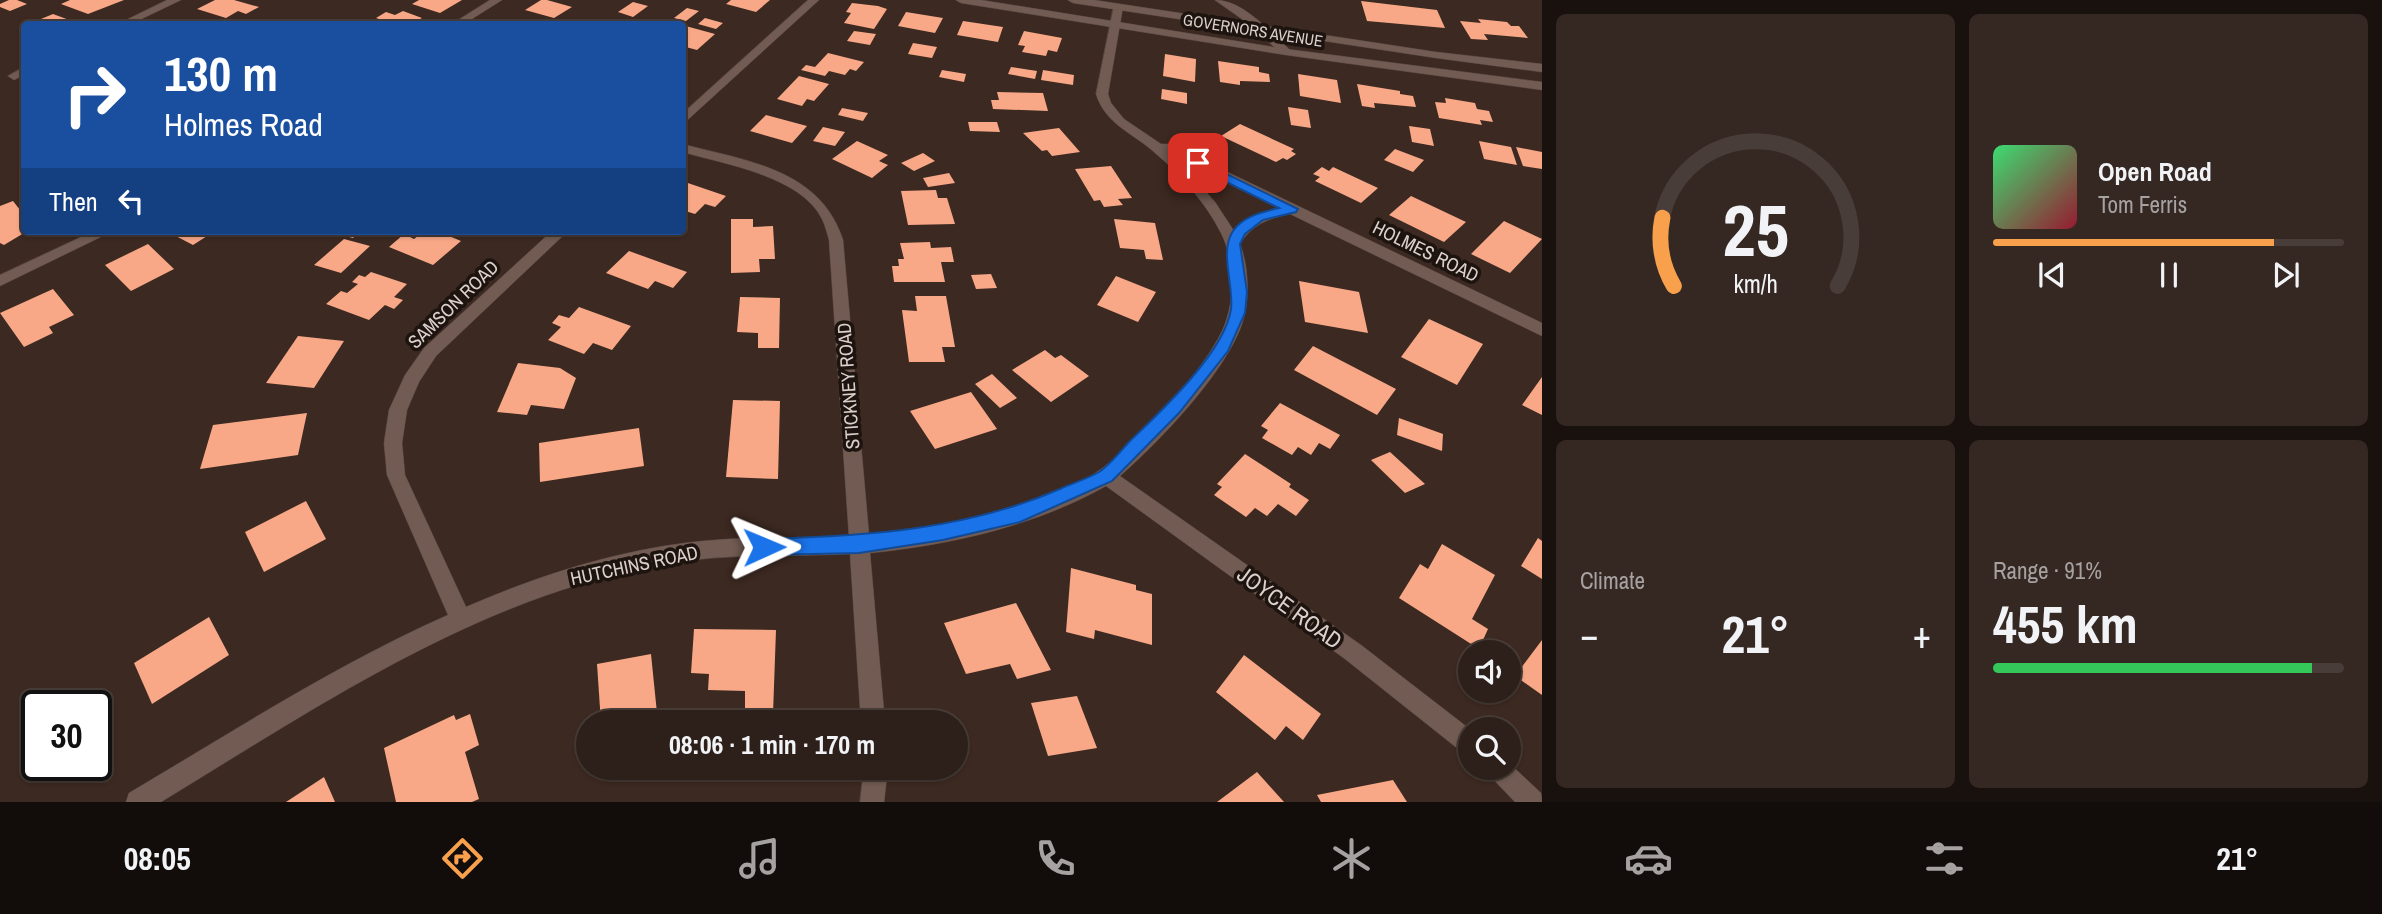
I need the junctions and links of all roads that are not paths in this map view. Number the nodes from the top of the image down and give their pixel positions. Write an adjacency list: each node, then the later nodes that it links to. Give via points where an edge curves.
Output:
1 (176, 0): 8 (street)
2 (497, 0): 9 (street)
3 (814, 0): 14 (street)
4 (961, 0): 7 (street, GOVERNORS AVENUE)
5 (1073, 0): 7 (street, GOVERNORS AVENUE)
6 (1220, 0): 10 (street)
7 (1116, 15): 10 (street, GOVERNORS AVENUE); 11 (street, GOVERNORS AVENUE); 15 (street, HUTCHINS ROAD, via 1103,100 1120,123)
8 (130, 21)
9 (462, 21)
10 (1262, 29): 11 (street); 12 (street, GOVERNORS AVENUE)
11 (1286, 51): 13 (street, GOVERNORS AVENUE)
12 (1542, 68)
13 (1542, 86)
14 (686, 117)
15 (1148, 140): 17 (street, HOLMES ROAD); 20 (street, HUTCHINS ROAD, via 1199,193)
16 (686, 149): 24 (street, STICKNEY ROAD, via 797,186 819,203 833,224)
17 (1292, 209): 20 (street, via 1259,217 1239,231); 22 (street, HOLMES ROAD)
18 (98, 235): 21 (street)
19 (557, 235): 25 (street, SAMSON ROAD, via 430,352 398,410 393,443 396,475)
20 (1233, 244): 23 (street, HUTCHINS ROAD, via 1239,303 1220,351 1174,408)
21 (0, 281)
22 (1542, 330)
23 (1106, 476): 24 (street, HUTCHINS ROAD, via 1020,514); 27 (street, JOYCE ROAD, via 1353,652)
24 (859, 545): 25 (street, HUTCHINS ROAD, via 685,552 600,568); 26 (street, STICKNEY ROAD)
25 (460, 618): 30 (street, HUTCHINS ROAD)
26 (872, 710)
27 (1458, 735)
28 (875, 780): 31 (street)
29 (1510, 780): 32 (street)
30 (138, 802)
31 (872, 802)
32 (1532, 802)

